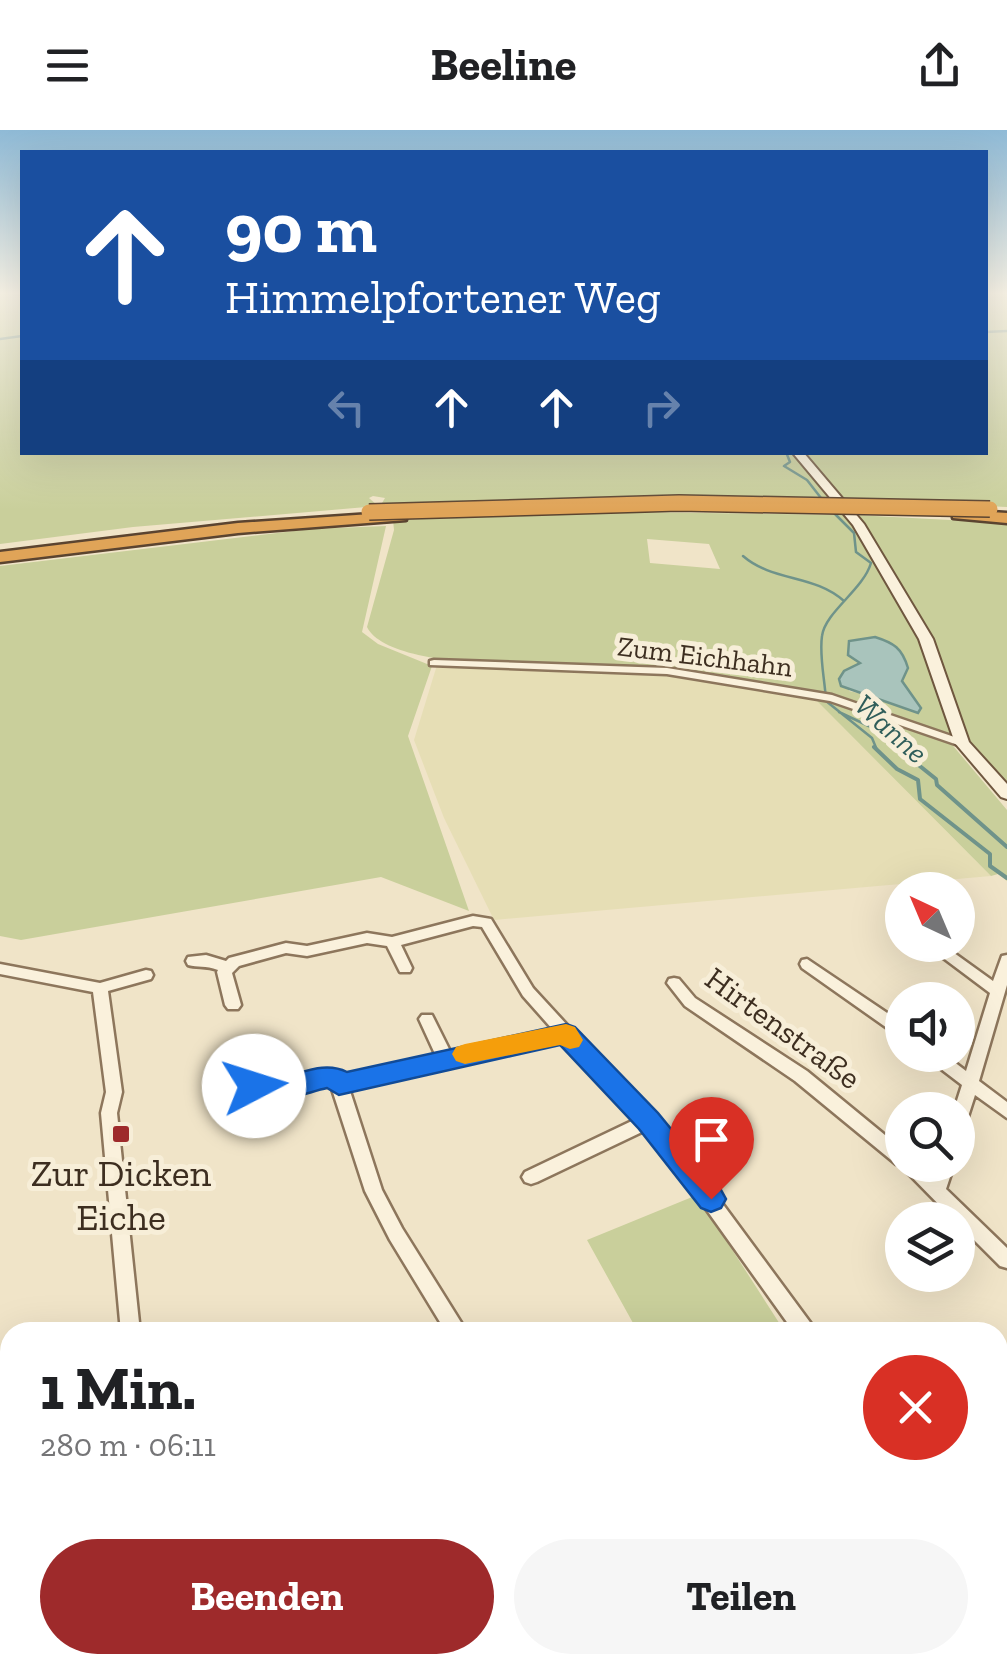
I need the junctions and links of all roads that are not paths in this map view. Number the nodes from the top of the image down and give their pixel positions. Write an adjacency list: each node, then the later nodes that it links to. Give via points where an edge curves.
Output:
1 (800, 455): 6 (street, via 858,524 926,639)
2 (999, 515): 3 (highway, bridge, via 716,508 369,516 202,526)
3 (3, 555)
4 (434, 663): 5 (street, Zum Eichhahn, via 667,671)
5 (817, 695): 6 (street, Zum Eichhahn)
6 (962, 743): 7 (street)
7 (1007, 794)
8 (392, 942): 13 (street, via 366,938 307,951 289,948); 14 (street); 23 (street, via 486,922 528,992)
9 (1007, 960): 19 (street)
10 (193, 962): 13 (street)
11 (957, 962): 19 (street)
12 (808, 964): 22 (street)
13 (226, 967): 20 (street)
14 (405, 968)
15 (0, 969): 18 (street)
16 (146, 975): 18 (street)
17 (674, 984): 32 (street, Hirtenstraße)
18 (100, 988): 38 (street)
19 (998, 992): 28 (street)
20 (233, 1005)
21 (427, 1019): 25 (street)
22 (885, 1019)
23 (566, 1034): 25 (street); 31 (street)
24 (246, 1056): 27 (street, via 258,1091 330,1076)
25 (444, 1058): 27 (street)
26 (955, 1072): 28 (street)
27 (339, 1084): 39 (street, via 374,1190)
28 (970, 1084): 29 (street); 30 (street)
29 (968, 1092)
30 (1007, 1111)
31 (649, 1121): 33 (street); 40 (street)
32 (885, 1145)
33 (531, 1176)
34 (929, 1182): 36 (street)
35 (939, 1182): 36 (street)
36 (937, 1189): 37 (street)
37 (1007, 1260)
38 (130, 1322)
39 (452, 1322)
40 (797, 1322)

